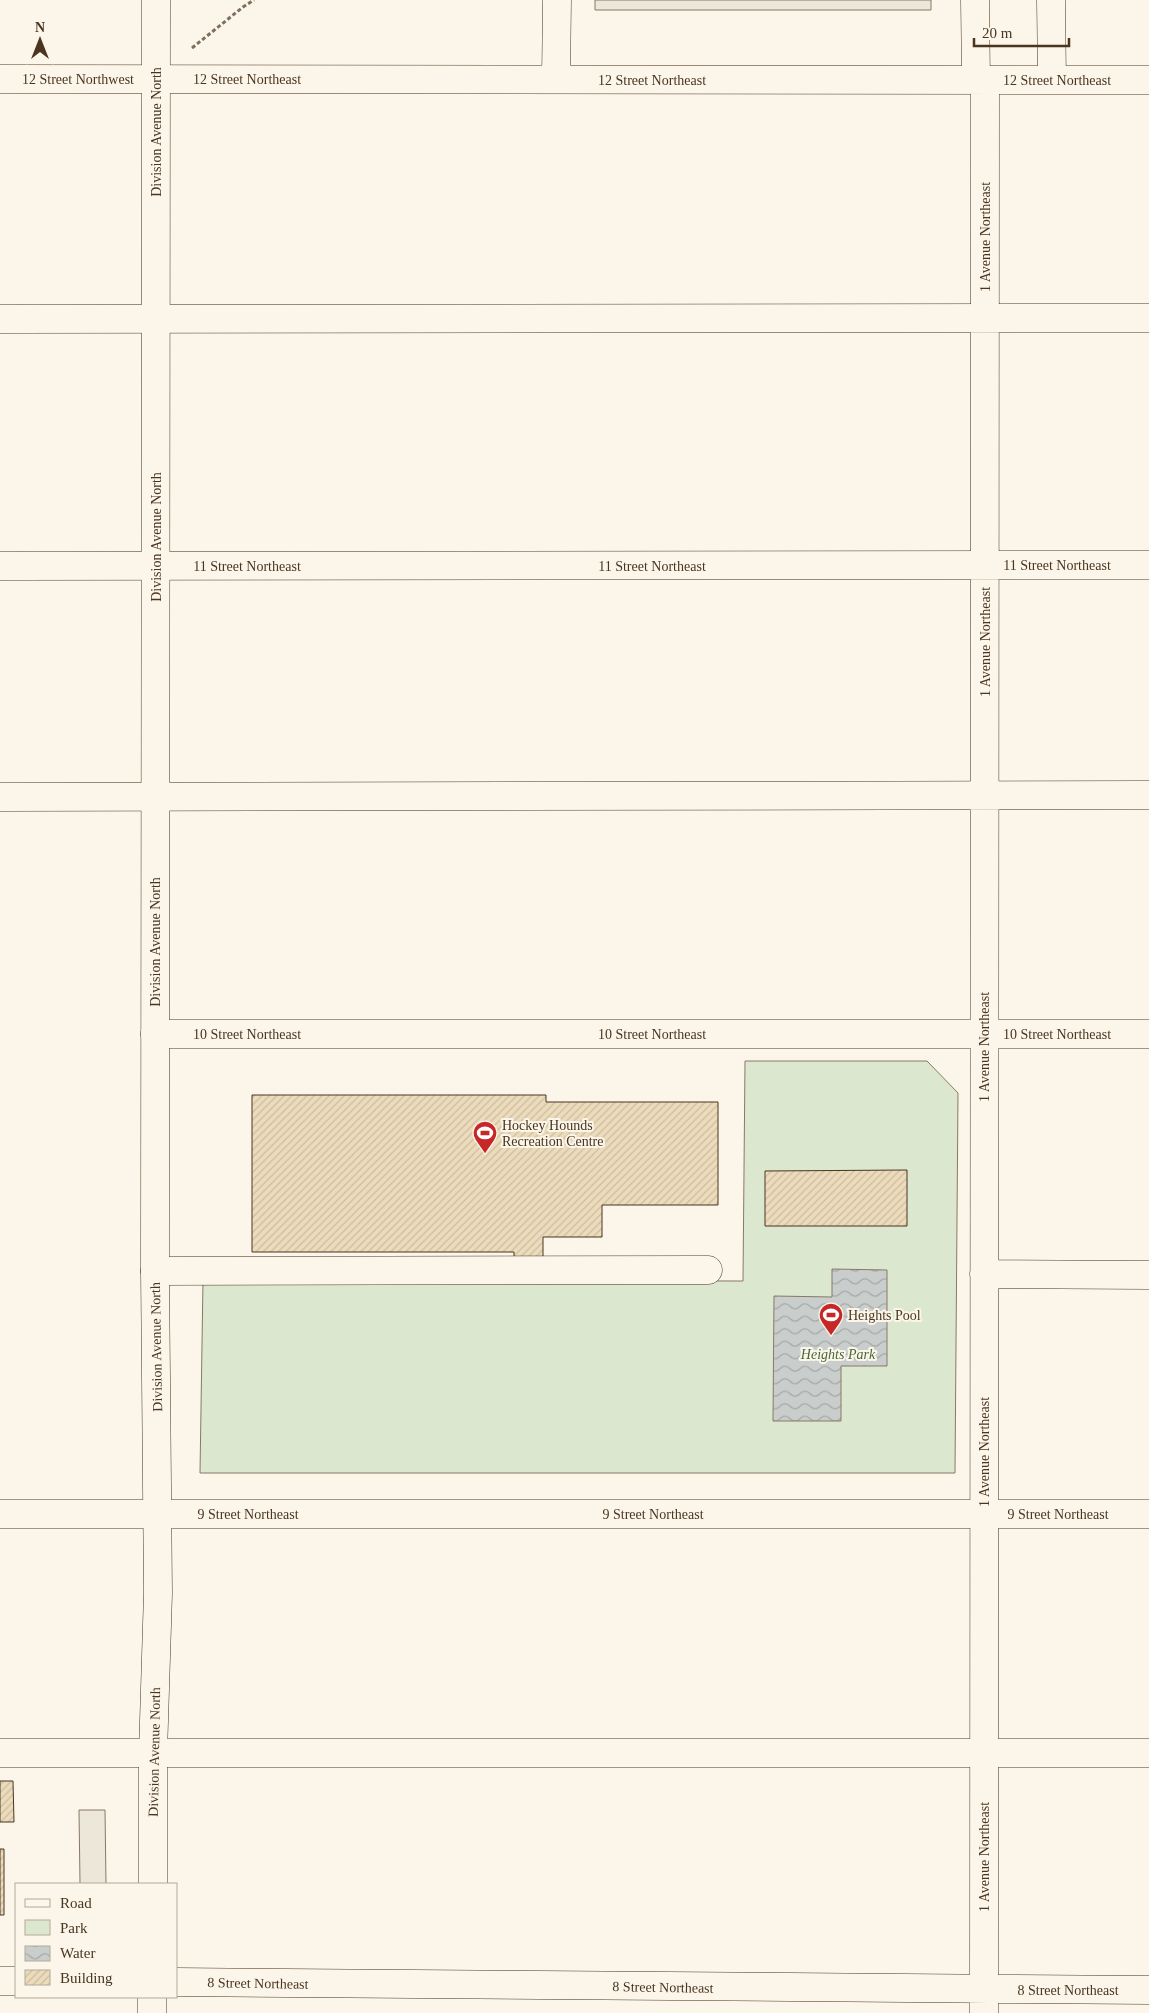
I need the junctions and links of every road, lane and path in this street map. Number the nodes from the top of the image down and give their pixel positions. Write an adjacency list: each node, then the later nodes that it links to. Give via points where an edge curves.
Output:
1 (156, 0): 8 (street, Division Avenue North)
2 (254, 0): 6 (path)
3 (557, 0): 9 (street)
4 (975, 0): 10 (street, 1 Avenue Northeast)
5 (1051, 0): 11 (street)
6 (190, 50)
7 (0, 79): 8 (street, 12 Street Northwest)
8 (155, 79): 9 (street, 12 Street Northeast); 16 (street, Division Avenue North)
9 (556, 79): 10 (street, 12 Street Northeast)
10 (980, 80): 11 (street, 12 Street Northeast); 13 (street, 1 Avenue Northeast)
11 (1052, 80): 12 (street, 12 Street Northeast)
12 (1149, 80)
13 (984, 318): 14 (street); 16 (street); 20 (street, 1 Avenue Northeast)
14 (1149, 318)
15 (0, 319): 16 (street)
16 (156, 319): 19 (street, Division Avenue North)
17 (1149, 565): 20 (street, 11 Street Northeast)
18 (0, 566): 19 (street, 11 Street Northeast)
19 (156, 566): 20 (street, 11 Street Northeast); 23 (street, Division Avenue North)
20 (984, 566): 24 (street, 1 Avenue Northeast)
21 (1149, 795): 24 (street)
22 (0, 796): 23 (street)
23 (156, 796): 24 (street); 25 (street, Division Avenue North)
24 (984, 796): 26 (street, 1 Avenue Northeast)
25 (155, 1034): 26 (street, 10 Street Northeast); 29 (street, Division Avenue North)
26 (984, 1034): 27 (street, 10 Street Northeast); 30 (street, 1 Avenue Northeast)
27 (1149, 1034)
28 (708, 1270): 29 (street)
29 (155, 1271): 33 (street, Division Avenue North)
30 (984, 1274): 31 (street); 34 (street, 1 Avenue Northeast)
31 (1149, 1275)
32 (0, 1514): 33 (street, 9 Street Northeast)
33 (158, 1514): 34 (street, 9 Street Northeast); 36 (street, Division Avenue North)
34 (984, 1514): 35 (street, 9 Street Northeast); 38 (street, 1 Avenue Northeast)
35 (1149, 1514)
36 (153, 1752): 37 (street); 38 (street); 40 (street, Division Avenue North)
37 (0, 1753)
38 (984, 1753): 39 (street); 46 (street, 1 Avenue Northeast)
39 (1149, 1753)
40 (153, 1883)
41 (0, 1981): 42 (street)
42 (15, 1981)
43 (178, 1982): 46 (street, 8 Street Northeast)
44 (1149, 1990): 46 (street, 8 Street Northeast)
45 (152, 1998): 47 (street)
46 (984, 2001)
47 (152, 2013)

